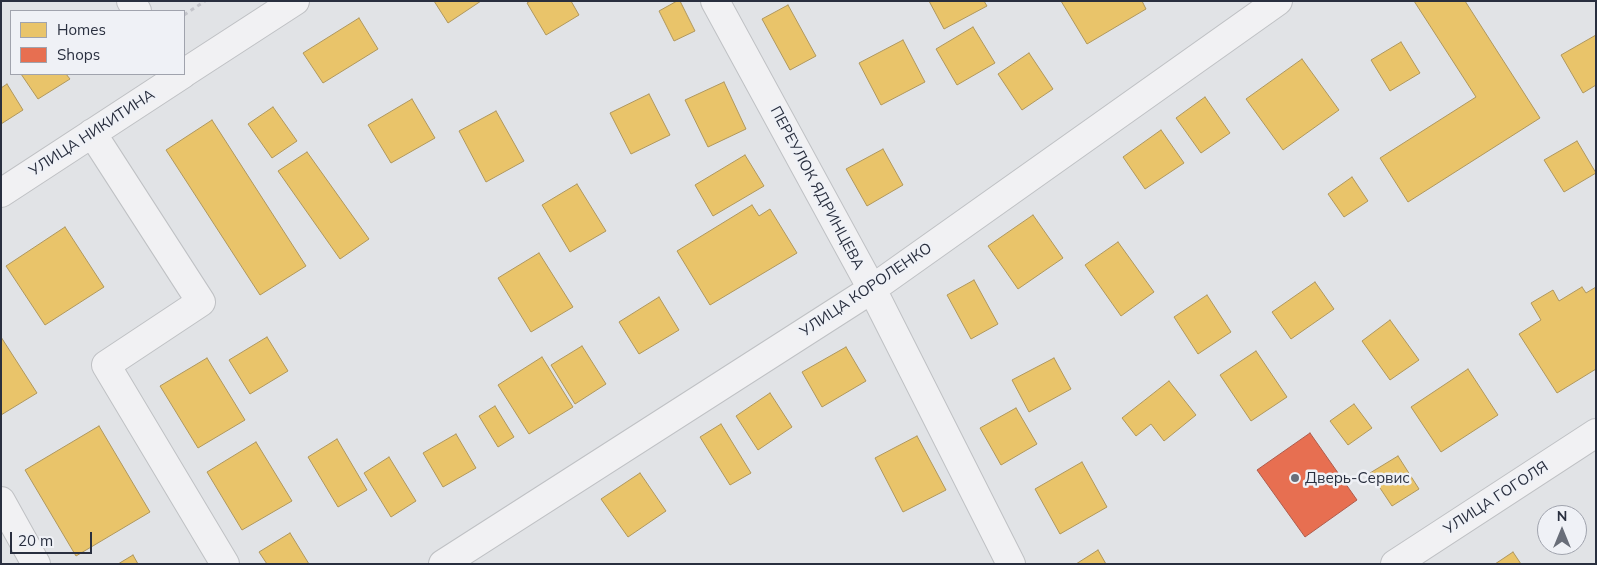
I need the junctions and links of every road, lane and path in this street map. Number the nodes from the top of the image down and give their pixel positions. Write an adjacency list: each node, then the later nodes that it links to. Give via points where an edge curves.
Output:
1 (205, 1): 5 (path)
2 (295, 1): 6 (street, УЛИЦА НИКИТИНА)
3 (716, 1): 10 (street, ПЕРЕУЛОК ЯДРИНЦЕВА)
4 (1278, 1): 10 (street, УЛИЦА КОРОЛЕНКО)
5 (185, 13)
6 (185, 71)
7 (179, 75): 8 (street, УЛИЦА НИКИТИНА)
8 (92, 133): 9 (street, УЛИЦА НИКИТИНА); 14 (street, via 201,302 106,365)
9 (1, 193)
10 (872, 289): 15 (street, УЛИЦА КОРОЛЕНКО); 16 (street, ПЕРЕУЛОК ЯДРИНЦЕВА)
11 (1596, 433): 17 (street, УЛИЦА ГОГОЛЯ)
12 (5, 519): 13 (street)
13 (36, 564)
14 (225, 564)
15 (444, 564)
16 (1011, 564)
17 (1395, 564)

